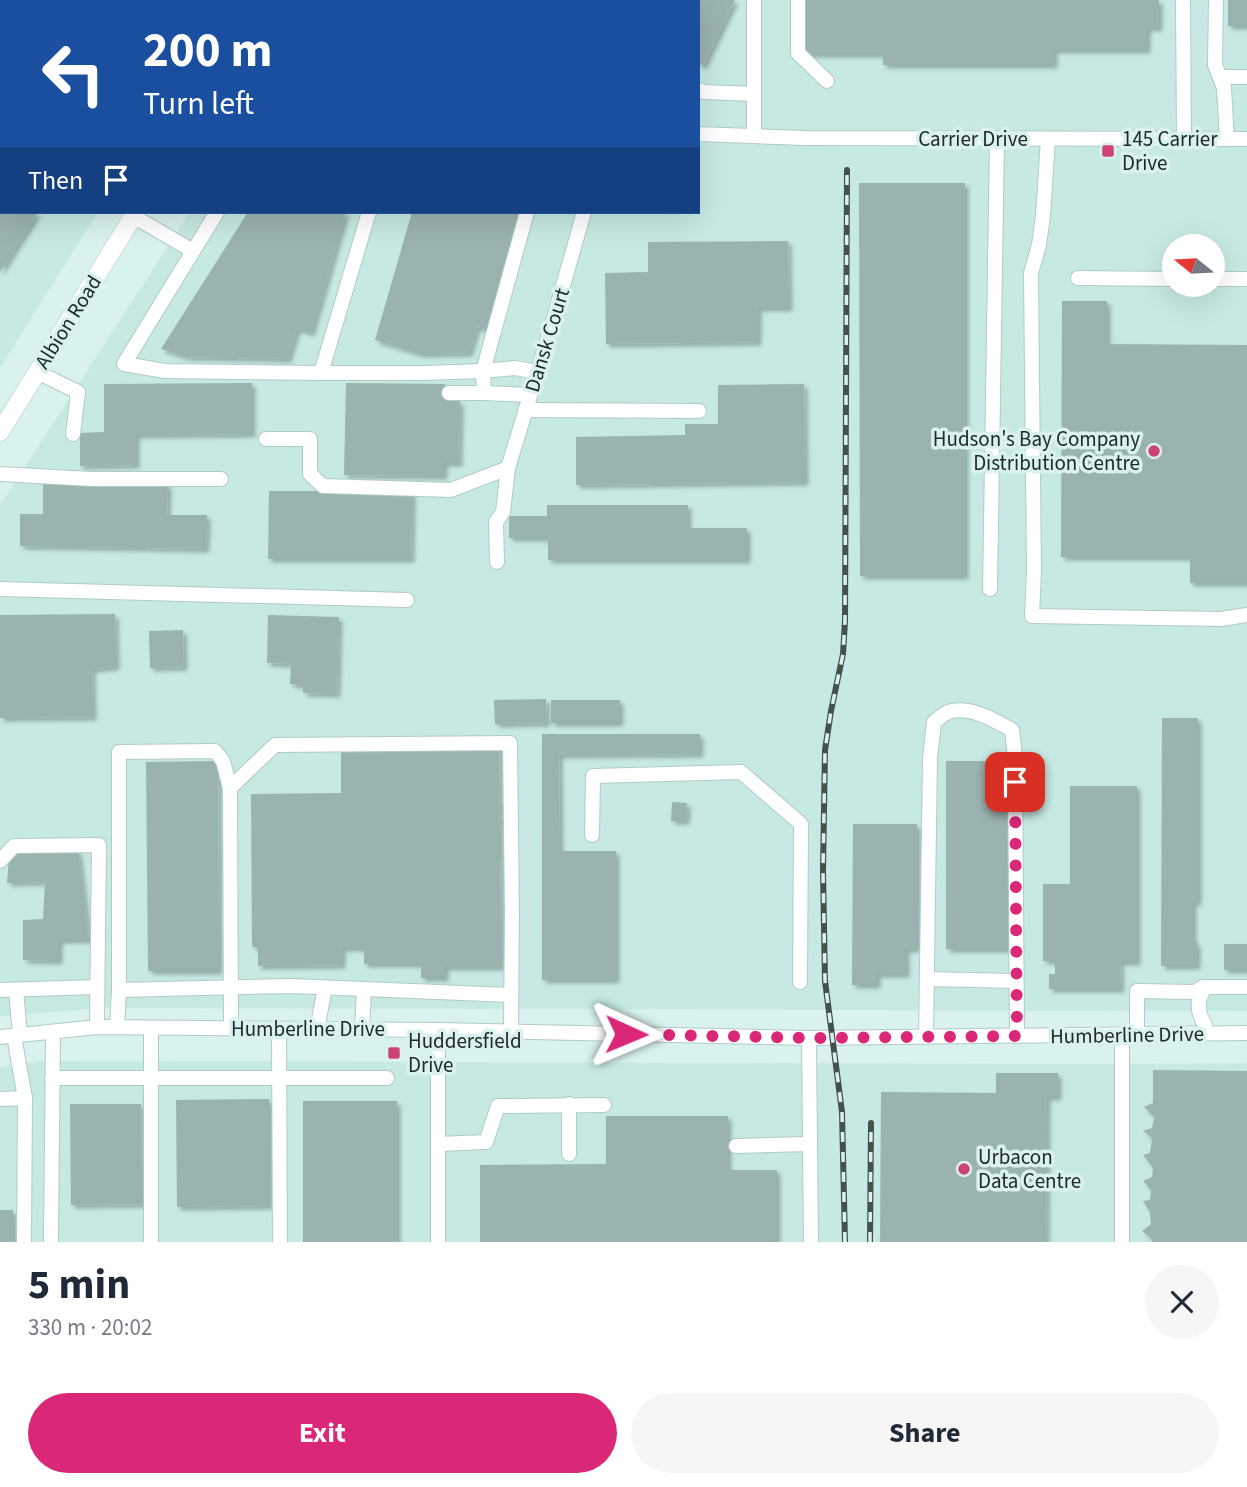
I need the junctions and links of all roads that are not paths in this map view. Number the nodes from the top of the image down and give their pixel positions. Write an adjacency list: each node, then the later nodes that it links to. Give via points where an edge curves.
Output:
1 (754, 0): 9 (street)
2 (798, 0): 7 (street, via 798,52)
3 (1183, 0): 14 (street)
4 (1216, 0): 5 (street, via 1215,65)
5 (1220, 77): 6 (street); 15 (street)
6 (1247, 77)
7 (827, 81)
8 (700, 91): 9 (street)
9 (754, 94): 11 (street)
10 (700, 134): 11 (street, Carrier Drive)
11 (754, 136): 12 (street, Carrier Drive)
12 (997, 139): 13 (street, Carrier Drive); 43 (street)
13 (1048, 139): 14 (street, Carrier Drive); 45 (street, via 1043,216 1031,273 1032,617 1221,619)
14 (1184, 139): 15 (street, Carrier Drive)
15 (1227, 139): 16 (street, Carrier Drive)
16 (1247, 139)
17 (134, 214): 22 (street); 28 (main road, Albion Road)
18 (216, 214): 22 (street)
19 (368, 214): 30 (street)
20 (526, 214): 27 (street)
21 (583, 214): 29 (street, Dansk Court)
22 (193, 251): 30 (street, via 124,364 165,371)
23 (1078, 278): 24 (street)
24 (1162, 279)
25 (1225, 279): 26 (street)
26 (1247, 279)
27 (483, 370): 29 (street); 30 (street); 32 (street)
28 (37, 372): 35 (main road, Albion Road); 36 (street, via 78,392)
29 (537, 372): 33 (street, Dansk Court)
30 (321, 373)
31 (449, 393): 32 (street)
32 (484, 393): 33 (street)
33 (527, 403): 34 (street); 38 (street, Dansk Court)
34 (699, 411)
35 (0, 432)
36 (73, 434)
37 (265, 439): 38 (street, via 310,439 310,474 323,486 451,490)
38 (508, 468): 41 (street, Dansk Court, via 503,512 496,522)
39 (0, 474): 40 (street, via 91,480)
40 (221, 479)
41 (497, 562)
42 (0, 589): 44 (street)
43 (990, 589)
44 (407, 600)
45 (1247, 615)
46 (230, 788): 54 (street); 58 (street, via 223,761 215,751 119,752); 61 (street, via 275,746 510,743)
47 (592, 835): 51 (street, via 593,776 741,772 800,824)
48 (0, 861): 53 (street, via 14,846 99,845)
49 (927, 979): 50 (street); 50 (street, via 934,722 948,712 964,711 980,713 1012,730); 77 (street)
50 (1016, 981): 76 (street)
51 (800, 982)
52 (1247, 986): 60 (street)
53 (97, 987): 57 (street); 62 (street)
54 (231, 987): 55 (street); 58 (street); 65 (street)
55 (325, 988): 59 (street); 67 (street)
56 (0, 990): 57 (street)
57 (16, 990): 75 (street)
58 (119, 990): 63 (street)
59 (364, 990): 61 (street); 69 (street)
60 (1203, 990): 68 (street, via 1199,999); 74 (street, via 1137,991)
61 (511, 995): 72 (street)
62 (97, 1027): 63 (street, Humberline Drive); 71 (street, Humberline Drive)
63 (117, 1027): 64 (street, Humberline Drive)
64 (151, 1028): 65 (street, Humberline Drive); 80 (street)
65 (231, 1029): 66 (street, Humberline Drive)
66 (279, 1029): 67 (street, Humberline Drive); 81 (street)
67 (317, 1029): 69 (street, Humberline Drive)
68 (1205, 1029): 73 (street, Humberline Drive); 74 (street, Humberline Drive)
69 (362, 1030): 70 (street, Humberline Drive)
70 (438, 1030): 72 (street, Humberline Drive); 87 (street)
71 (53, 1032): 75 (street, Humberline Drive); 79 (street)
72 (511, 1032): 78 (street, Humberline Drive)
73 (1247, 1034)
74 (1129, 1035): 76 (street, Humberline Drive); 99 (street)
75 (11, 1036): 83 (street)
76 (1017, 1036): 77 (street, Humberline Drive)
77 (926, 1037): 78 (street, Humberline Drive)
78 (809, 1038): 88 (street)
79 (52, 1078): 80 (street); 92 (street)
80 (151, 1078): 81 (street); 95 (street)
81 (279, 1078): 82 (street); 96 (street)
82 (387, 1078)
83 (25, 1098): 84 (street); 91 (street)
84 (0, 1099)
85 (569, 1104): 86 (street); 87 (street, via 498,1106 486,1142); 90 (street)
86 (604, 1105)
87 (438, 1144): 97 (street)
88 (810, 1144): 89 (street); 98 (street)
89 (736, 1146)
90 (569, 1154)
91 (24, 1198): 92 (street); 93 (street)
92 (51, 1198): 94 (street)
93 (24, 1242)
94 (51, 1242)
95 (151, 1242)
96 (280, 1242)
97 (438, 1242)
98 (811, 1242)
99 (1122, 1242)

